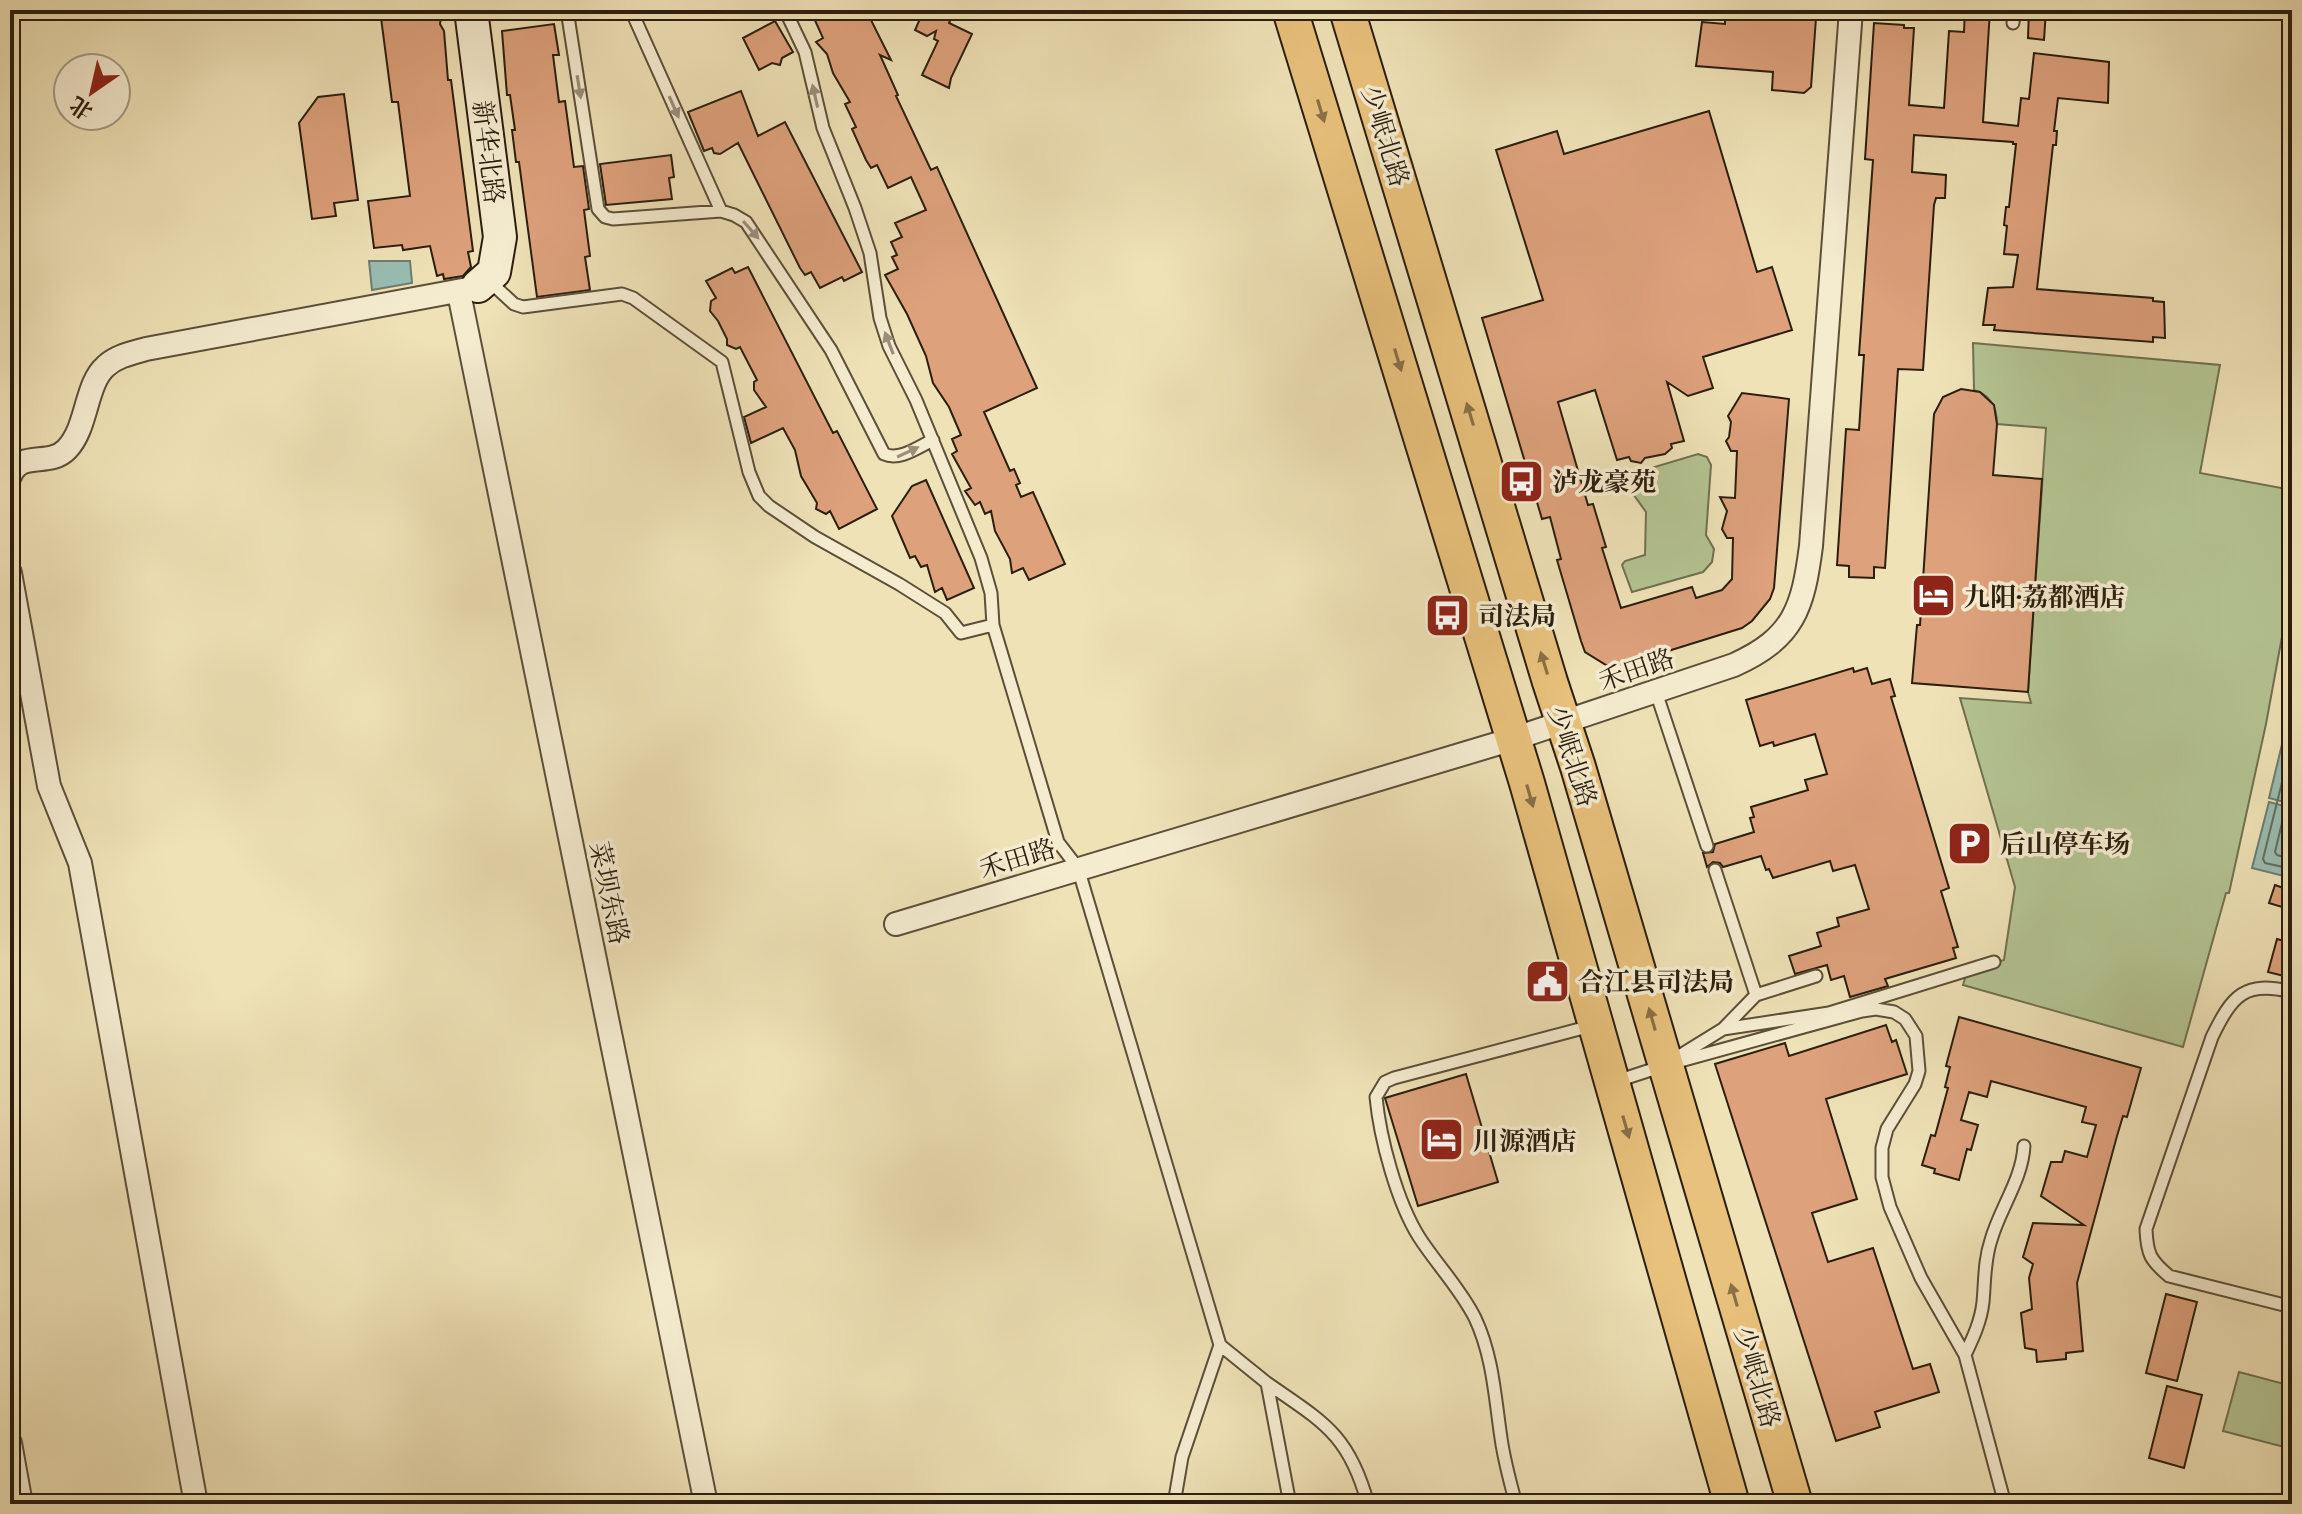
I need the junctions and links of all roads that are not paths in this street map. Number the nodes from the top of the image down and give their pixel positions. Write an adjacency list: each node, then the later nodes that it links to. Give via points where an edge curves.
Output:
1 (471, 10): 11 (street, 新华北路, via 500,237 497,262)
2 (567, 10): 10 (lane, one-way to 10, via 600,213 613,219)
3 (631, 10): 10 (lane, one-way to 10)
4 (785, 10): 12 (lane, one-way to 4, via 889,346 870,253 823,128 805,52)
5 (1290, 10): 9 (main road, 少岷北路)
6 (1347, 10): 8 (main road, 少岷北路)
7 (1851, 10): 16 (street, 禾田路, via 1811,546 1803,594 1787,628 1760,653)
8 (1362, 58): 9 (main road); 17 (main road, 少岷北路, one-way to 8)
9 (1309, 74): 18 (main road, 少岷北路, one-way to 18)
10 (721, 211): 12 (lane, one-way to 12, via 746,222 759,237 831,350 884,454 899,456)
11 (475, 286): 13 (street, via 118,358 103,368 69,447 59,456 24,459); 15 (lane, via 523,307 613,294 633,298 722,362 749,472 769,506 945,613 961,633); 39 (street, 菜坝东路)
12 (933, 440): 15 (lane, via 981,558)
13 (10, 476)
14 (10, 573): 38 (street, via 49,786 80,863)
15 (993, 625): 20 (lane, via 1058,842)
16 (1656, 692): 17 (street, 禾田路); 19 (lane)
17 (1563, 722): 18 (street, 禾田路); 29 (main road, 少岷北路, one-way to 17)
18 (1513, 739): 20 (street, 禾田路); 27 (main road, 少岷北路, one-way to 27)
19 (1707, 846)
20 (1078, 868): 22 (street, 禾田路); 33 (lane)
21 (1715, 870): 26 (lane)
22 (896, 924)
23 (1994, 962): 28 (lane, via 1829,1013)
24 (1816, 976): 26 (lane)
25 (2292, 992): 32 (lane, via 2251,989 2225,1011 2146,1229 2147,1250 2169,1276)
26 (1756, 995): 28 (lane)
27 (1595, 1025): 30 (main road, 少岷北路); 43 (lane, via 1394,1078 1376,1097 1397,1190 1409,1219 1455,1284 1485,1345)
28 (1723, 1029): 29 (lane)
29 (1666, 1065): 30 (lane); 34 (lane, via 1862,1011 1894,1012 1905,1019 1916,1036 1919,1071 1887,1129 1882,1177 1921,1278); 45 (main road, 少岷北路, one-way to 29)
30 (1613, 1082): 44 (main road, 少岷北路, one-way to 44)
31 (2024, 1146): 34 (lane, via 2022,1166 1992,1235 1977,1332)
32 (2292, 1307)
33 (1220, 1345): 35 (lane); 40 (lane, via 1182,1457)
34 (1965, 1355): 46 (lane)
35 (1267, 1383): 41 (lane); 42 (lane, via 1324,1423 1344,1444)
36 (10, 1443): 37 (street)
37 (21, 1504)
38 (196, 1504)
39 (706, 1504)
40 (1174, 1504)
41 (1290, 1504)
42 (1368, 1504)
43 (1516, 1504)
44 (1732, 1504)
45 (1795, 1504)
46 (2005, 1504)

